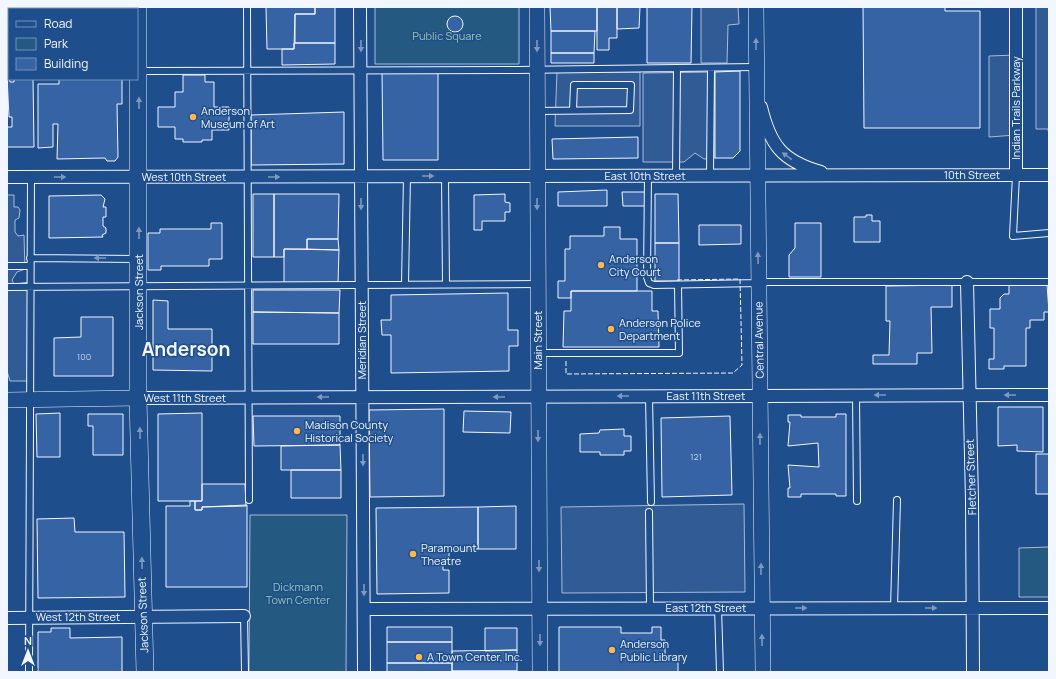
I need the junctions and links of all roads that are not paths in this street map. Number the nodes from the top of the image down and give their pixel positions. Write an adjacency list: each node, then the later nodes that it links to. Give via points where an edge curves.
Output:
1 (138, 7): 12 (main road, Jackson Street)
2 (247, 7): 13 (lane)
3 (360, 7): 10 (street, Meridian Street, one-way to 10)
4 (537, 7): 11 (street, Main Street, one-way to 11)
5 (756, 7): 7 (street, Central Avenue, one-way to 5)
6 (1016, 7): 21 (street, Indian Trails Parkway)
7 (756, 67): 9 (lane); 14 (street, Central Avenue)
8 (677, 68): 9 (lane); 11 (lane); 28 (lane)
9 (711, 68): 17 (lane)
10 (361, 70): 11 (lane); 13 (lane); 23 (street, Meridian Street)
11 (537, 70): 16 (street, Main Street)
12 (138, 71): 13 (lane); 30 (main road, Jackson Street, one-way to 12)
13 (247, 71): 31 (lane)
14 (756, 88): 18 (street, Central Avenue); 19 (street, one-way to 14, via 828,174 785,156 770,136)
15 (573, 110): 15 (lane, via 630,110 631,85 574,85); 16 (lane)
16 (537, 111): 26 (street, Main Street)
17 (710, 175): 18 (street, East 10th Street); 28 (street, East 10th Street)
18 (757, 175): 19 (street, East 10th Street); 38 (street, Central Avenue, one-way to 18)
19 (850, 175): 20 (street, East 10th Street)
20 (929, 175): 21 (street, 10th Street)
21 (1016, 175): 22 (street, Indian Trails Parkway); 33 (lane, via 1013,236)
22 (1049, 175)
23 (361, 176): 24 (street, East 10th Street); 31 (street, West 10th Street, one-way to 23); 41 (street, Meridian Street, one-way to 41)
24 (407, 176): 25 (street, East 10th Street, one-way to 25); 42 (lane)
25 (445, 176): 26 (street, East 10th Street); 43 (lane)
26 (538, 176): 27 (street, East 10th Street); 44 (street, Main Street, one-way to 44)
27 (648, 176): 28 (street, East 10th Street); 46 (lane, via 647,277 649,283 654,285)
28 (676, 176)
29 (31, 177): 30 (street, West 10th Street, one-way to 30); 32 (street, West 10th Street); 34 (lane)
30 (139, 177): 31 (street, West 10th Street); 35 (main road, Jackson Street, one-way to 30)
31 (246, 177): 45 (lane)
32 (7, 178)
33 (1049, 233)
34 (30, 258): 35 (lane, one-way to 34); 37 (lane)
35 (139, 259): 47 (main road, Jackson Street)
36 (7, 266): 37 (lane)
37 (30, 266): 49 (lane)
38 (759, 282): 39 (lane); 46 (lane); 51 (street, Central Avenue)
39 (966, 282): 40 (lane); 53 (street, Fletcher Street)
40 (1049, 282)
41 (362, 284): 42 (lane); 45 (lane); 56 (street, Meridian Street)
42 (405, 284): 43 (lane)
43 (446, 284): 44 (lane)
44 (538, 284): 50 (street, Main Street)
45 (248, 285): 47 (lane); 59 (lane)
46 (678, 285): 50 (lane, via 679,353)
47 (139, 286): 49 (lane); 58 (main road, Jackson Street)
48 (7, 287): 49 (lane)
49 (30, 287): 61 (lane)
50 (538, 353): 57 (street, Main Street)
51 (760, 395): 52 (street, East 11th Street); 55 (street, East 11th Street); 69 (street, Central Avenue, one-way to 51)
52 (856, 395): 53 (street, East 11th Street, one-way to 52); 64 (lane)
53 (969, 395): 54 (street, East 11th Street, one-way to 53); 71 (street, Fletcher Street)
54 (1049, 395)
55 (649, 396): 57 (street, East 11th Street, one-way to 57); 65 (lane)
56 (362, 397): 57 (street, East 11th Street, one-way to 56); 59 (street, West 11th Street, one-way to 59); 73 (street, Meridian Street, one-way to 73)
57 (538, 397): 74 (street, Main Street, one-way to 74)
58 (138, 398): 59 (street, West 11th Street); 61 (street, West 11th Street); 76 (main road, Jackson Street, one-way to 58)
59 (248, 398): 62 (lane)
60 (7, 400): 61 (street, West 11th Street)
61 (29, 400): 78 (lane)
62 (249, 500)
63 (897, 500): 70 (lane)
64 (857, 501)
65 (651, 502)
66 (649, 512): 67 (lane)
67 (650, 608): 68 (street, East 12th Street); 74 (street, East 12th Street)
68 (718, 608): 69 (street, East 12th Street); 84 (lane)
69 (762, 608): 70 (street, East 12th Street, one-way to 70); 85 (street, Central Avenue, one-way to 69)
70 (894, 608): 71 (street, East 12th Street, one-way to 71)
71 (973, 608): 72 (street, East 12th Street); 86 (street, Fletcher Street)
72 (1049, 608)
73 (364, 609): 74 (street, East 12th Street); 82 (street, Meridian Street)
74 (539, 609): 83 (street, Main Street, one-way to 83)
75 (244, 616): 76 (street, West 12th Street); 81 (lane)
76 (144, 617): 78 (street, West 12th Street); 80 (main road, Jackson Street)
77 (7, 618): 78 (street, West 12th Street)
78 (28, 618): 79 (lane)
79 (29, 672)
80 (145, 672)
81 (245, 672)
82 (364, 672)
83 (540, 672)
84 (720, 672)
85 (763, 672)
86 (973, 672)

